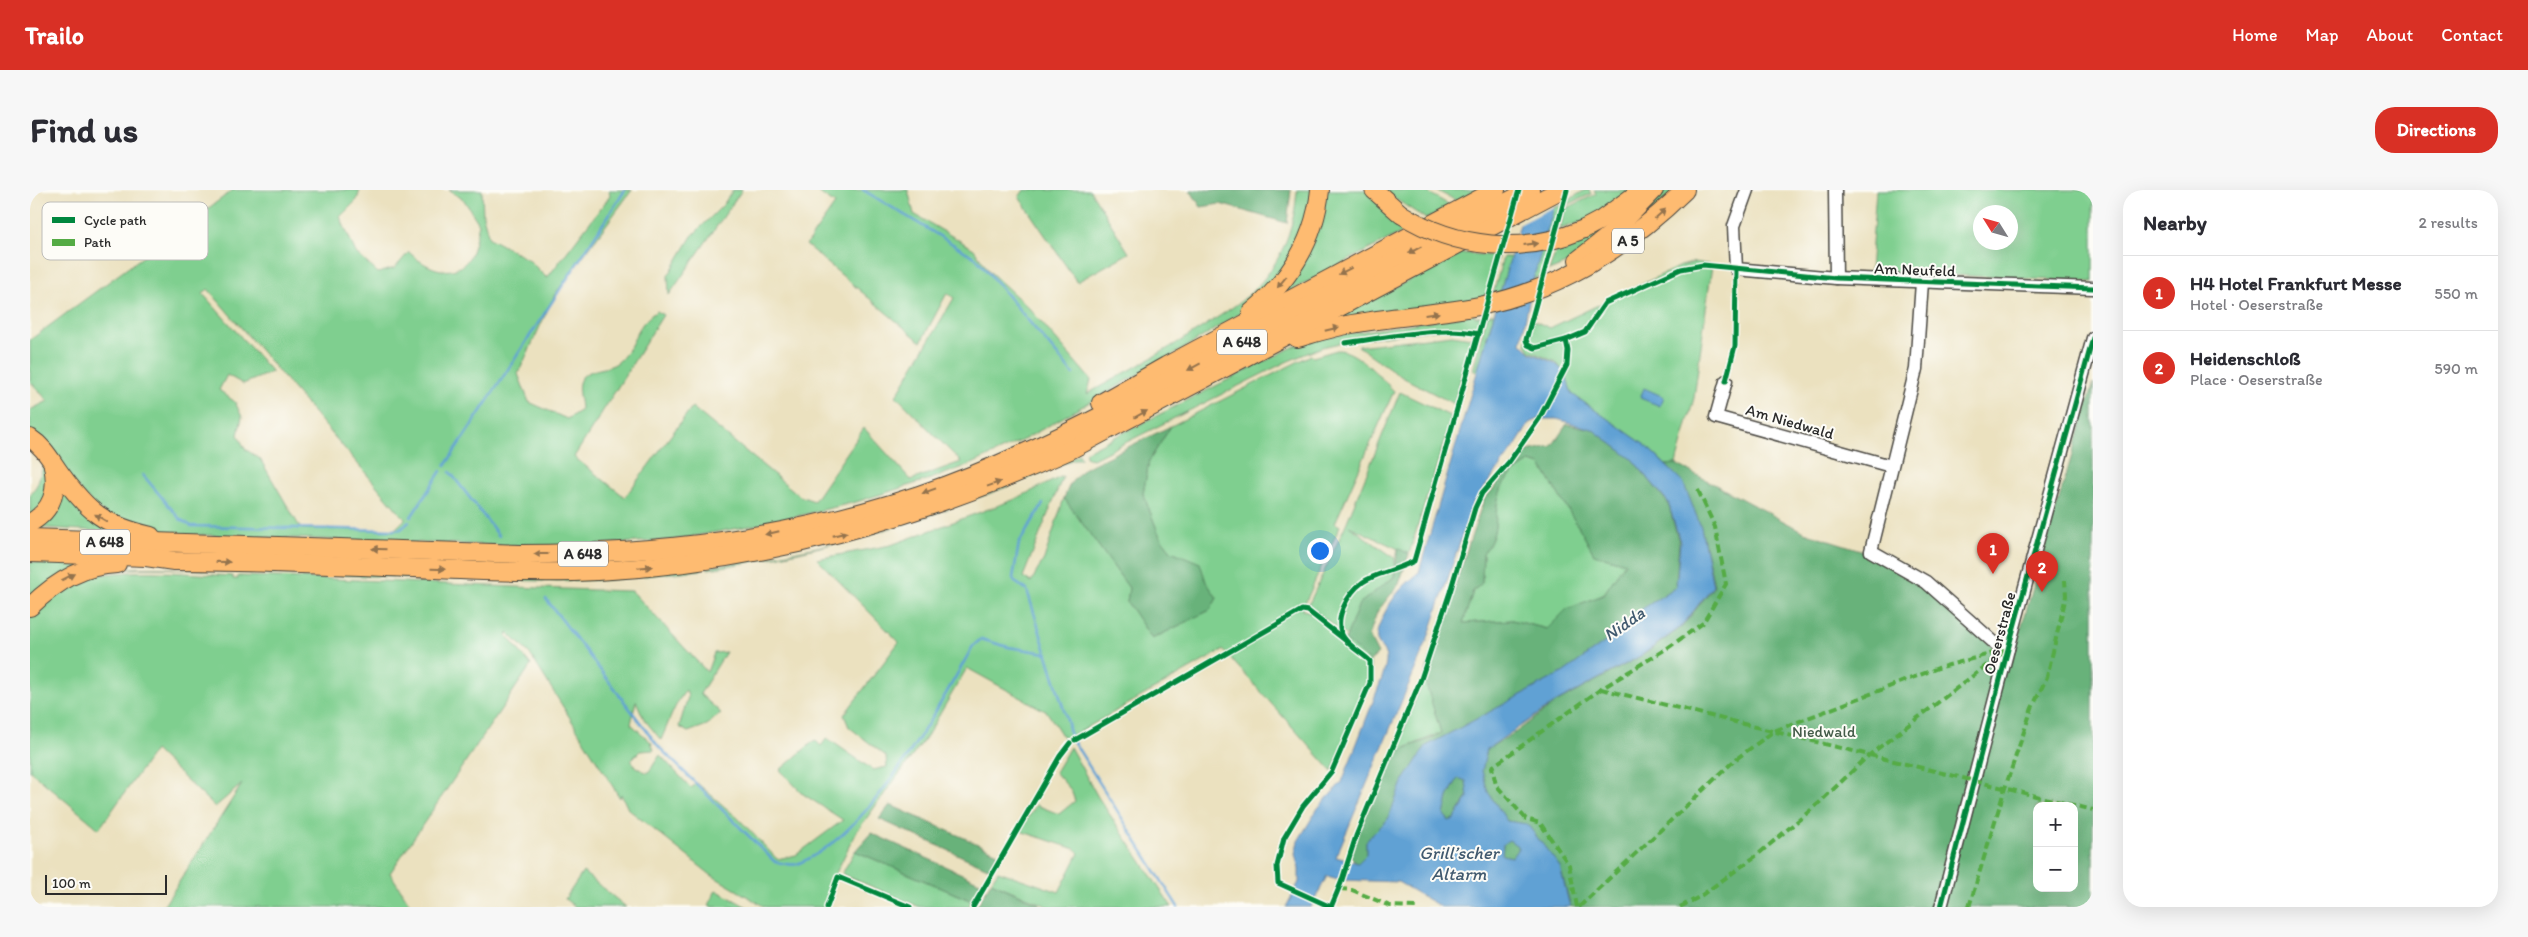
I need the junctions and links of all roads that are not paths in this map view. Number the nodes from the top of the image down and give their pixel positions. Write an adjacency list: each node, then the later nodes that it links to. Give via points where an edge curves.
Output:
1 (1320, 190): 17 (highway, A 648, one-way to 17, via 1304,248 1280,285 1250,313)
2 (1374, 190): 5 (highway, one-way to 5, bridge, via 1401,214 1439,234 1456,240 1509,246 1550,241 1584,228 1602,220)
3 (1530, 190): 10 (highway, A 648)
4 (1560, 190): 16 (highway, A 648)
5 (1642, 190)
6 (1654, 190): 11 (highway, A 5)
7 (1685, 190): 11 (highway, A 5, one-way to 7, via 1612,252 1638,234)
8 (1747, 190): 12 (street, Am Neufeld, via 1734,226 1736,269)
9 (1835, 190): 12 (street)
10 (1500, 197): 17 (highway, A 648, one-way to 17); 22 (highway, A 648, one-way to 22, via 1104,414)
11 (1562, 275): 16 (highway, A 5, one-way to 11, via 1350,324 1484,305 1515,296)
12 (1836, 278): 13 (street, Am Neufeld)
13 (1922, 282): 14 (street, Am Neufeld); 21 (street, via 1916,369)
14 (2093, 288)
15 (2093, 338): 29 (street, Oeserstraße)
16 (1268, 346): 27 (highway, A 648, one-way to 16, via 519,572 587,571 678,564 776,549 928,508 1002,481 1120,425)
17 (1166, 366): 22 (highway, A 648)
18 (1726, 380): 21 (street, Am Niedwald, via 1716,417)
19 (30, 438): 20 (highway, via 46,451)
20 (53, 463): 23 (highway, via 56,489 51,504); 25 (highway, one-way to 20, via 126,530 96,515 77,497)
21 (1891, 466): 29 (street, via 1871,551 1926,582 1998,646)
22 (975, 474): 25 (highway, A 648, one-way to 25, via 860,513 699,546 584,554 521,554)
23 (30, 523)
24 (30, 538): 25 (highway, A 648)
25 (181, 543)
26 (30, 553): 27 (highway, A 648)
27 (174, 561): 28 (highway, one-way to 27, via 62,580 93,568)
28 (30, 607)
29 (2008, 649): 30 (street, Oeserstraße)
30 (1941, 907)

